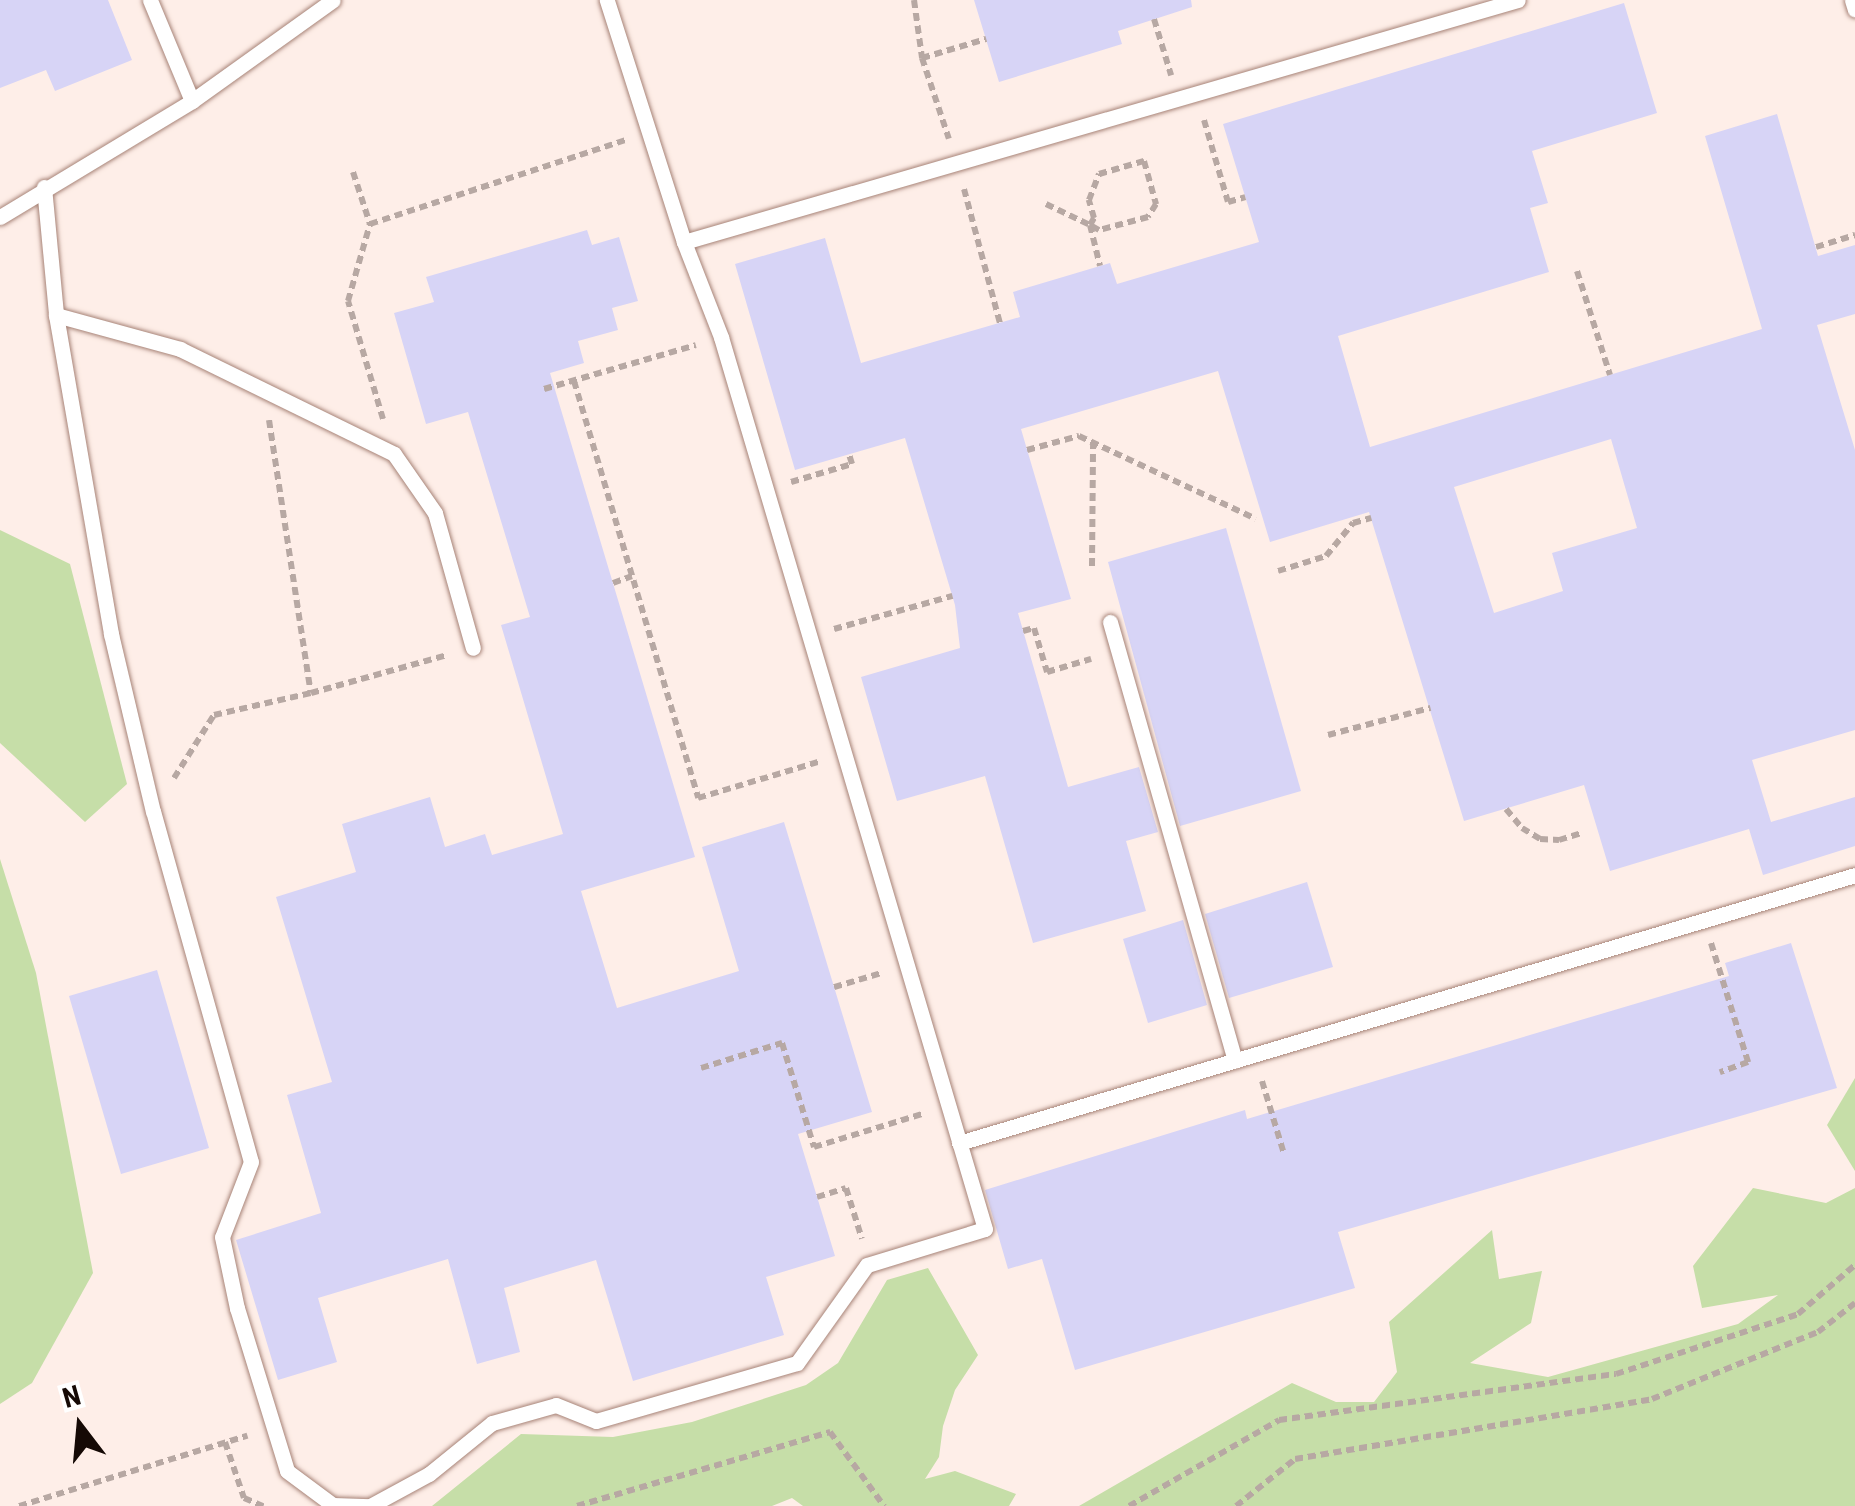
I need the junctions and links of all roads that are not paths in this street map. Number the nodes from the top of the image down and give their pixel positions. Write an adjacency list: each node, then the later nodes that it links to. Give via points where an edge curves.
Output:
1 (150, 0): 7 (lane)
2 (333, 0): 7 (lane)
3 (606, 0): 10 (lane)
4 (1518, 0): 10 (lane)
5 (1852, 0): 6 (lane)
6 (1855, 10)
7 (192, 101): 8 (lane)
8 (44, 187): 9 (lane); 11 (lane)
9 (0, 217)
10 (684, 242): 16 (lane, via 721,337)
11 (56, 316): 13 (lane, via 180,349 394,454 435,513); 16 (lane, via 111,634 152,811 250,1162 222,1236 287,1471 333,1505 370,1506 429,1474 492,1423 556,1405 596,1421 797,1363 869,1264 985,1230)
12 (1110, 622): 15 (lane)
13 (472, 648)
14 (1855, 875): 15 (lane)
15 (1235, 1060): 16 (lane)
16 (959, 1142)

